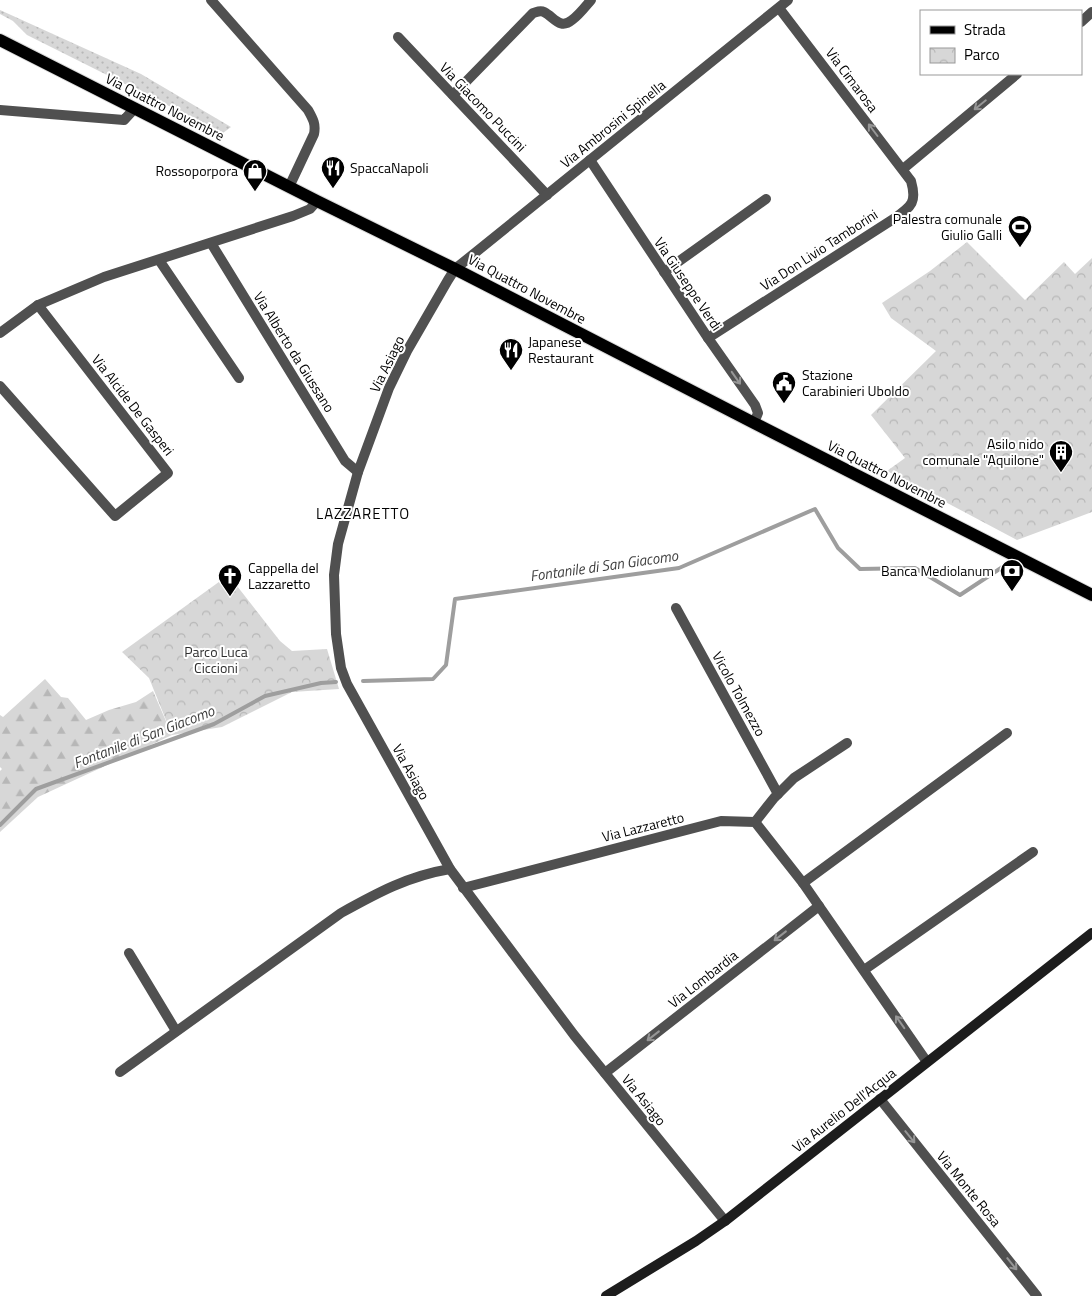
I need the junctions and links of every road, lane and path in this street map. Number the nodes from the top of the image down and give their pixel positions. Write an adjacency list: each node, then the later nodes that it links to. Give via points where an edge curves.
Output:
1 (211, 0): 15 (street, via 308,110 314,121 314,134)
2 (591, 0): 10 (street, via 571,22 564,24 540,11 533,13)
3 (788, 0): 4 (street, Via Ambrosini Spinella)
4 (779, 8): 13 (street, Via Ambrosini Spinella); 14 (street, Via Cimarosa, one-way to 4)
5 (1092, 12): 6 (street)
6 (1082, 21)
7 (398, 37): 10 (street, Via Giacomo Puccini)
8 (0, 40): 11 (main road, Via Quattro Novembre)
9 (1017, 75): 14 (street, one-way to 14)
10 (452, 95): 16 (street, Via Giacomo Puccini)
11 (135, 108): 12 (street, via 124,120); 15 (main road, Via Quattro Novembre)
12 (0, 110)
13 (590, 160): 16 (street, Via Ambrosini Spinella); 22 (street, Via Giuseppe Verdi)
14 (903, 169): 25 (street, Via Don Livio Tamborini, via 914,191 914,200 909,208)
15 (289, 187): 18 (main road, Via Quattro Novembre)
16 (548, 195): 21 (street, Via Ambrosini Spinella)
17 (766, 199): 22 (street)
18 (317, 201): 19 (street, via 302,213); 21 (main road, Via Quattro Novembre)
19 (211, 243): 20 (street); 29 (street, Via Alberto da Giussano, via 345,461)
20 (159, 260): 23 (street, via 104,277); 26 (street)
21 (455, 269): 28 (main road, Via Quattro Novembre); 29 (street, Via Asiago, via 389,388)
22 (664, 272): 25 (street, Via Giuseppe Verdi)
23 (38, 305): 24 (street); 27 (street, Via Alcide De Gasperi, via 168,473 115,516)
24 (0, 333)
25 (708, 338): 28 (street, Via Giuseppe Verdi, one-way to 28, via 755,405 758,413)
26 (239, 378)
27 (0, 386)
28 (754, 423): 30 (main road, Via Quattro Novembre)
29 (358, 472): 37 (street, Via Asiago, via 338,544 334,576 341,668 354,698)
30 (1092, 595)
31 (676, 608): 34 (street, Vicolo Tolmezzo)
32 (1007, 734): 38 (street)
33 (847, 743): 34 (street, via 794,778)
34 (778, 794): 35 (street)
35 (756, 822): 38 (street); 39 (street, Via Lazzaretto, via 720,822)
36 (1033, 852): 43 (street)
37 (450, 869): 39 (street, Via Asiago); 44 (street, via 409,878 341,913)
38 (803, 883): 40 (street)
39 (463, 888): 47 (street, Via Asiago)
40 (819, 906): 43 (street); 47 (street, Via Lombardia, one-way to 47)
41 (1092, 933): 45 (street, Via Aurelio Dell'Acqua)
42 (129, 953): 44 (street)
43 (864, 970): 45 (street, one-way to 43)
44 (176, 1031): 46 (street)
45 (927, 1062): 48 (street, Via Aurelio Dell'Acqua)
46 (120, 1072)
47 (605, 1073): 49 (street, Via Asiago)
48 (880, 1099): 49 (street, Via Aurelio Dell'Acqua); 51 (street, Via Monte Rosa, one-way to 51)
49 (725, 1221): 50 (street, Via Aurelio Dell'Acqua)
50 (606, 1296)
51 (1037, 1296)

